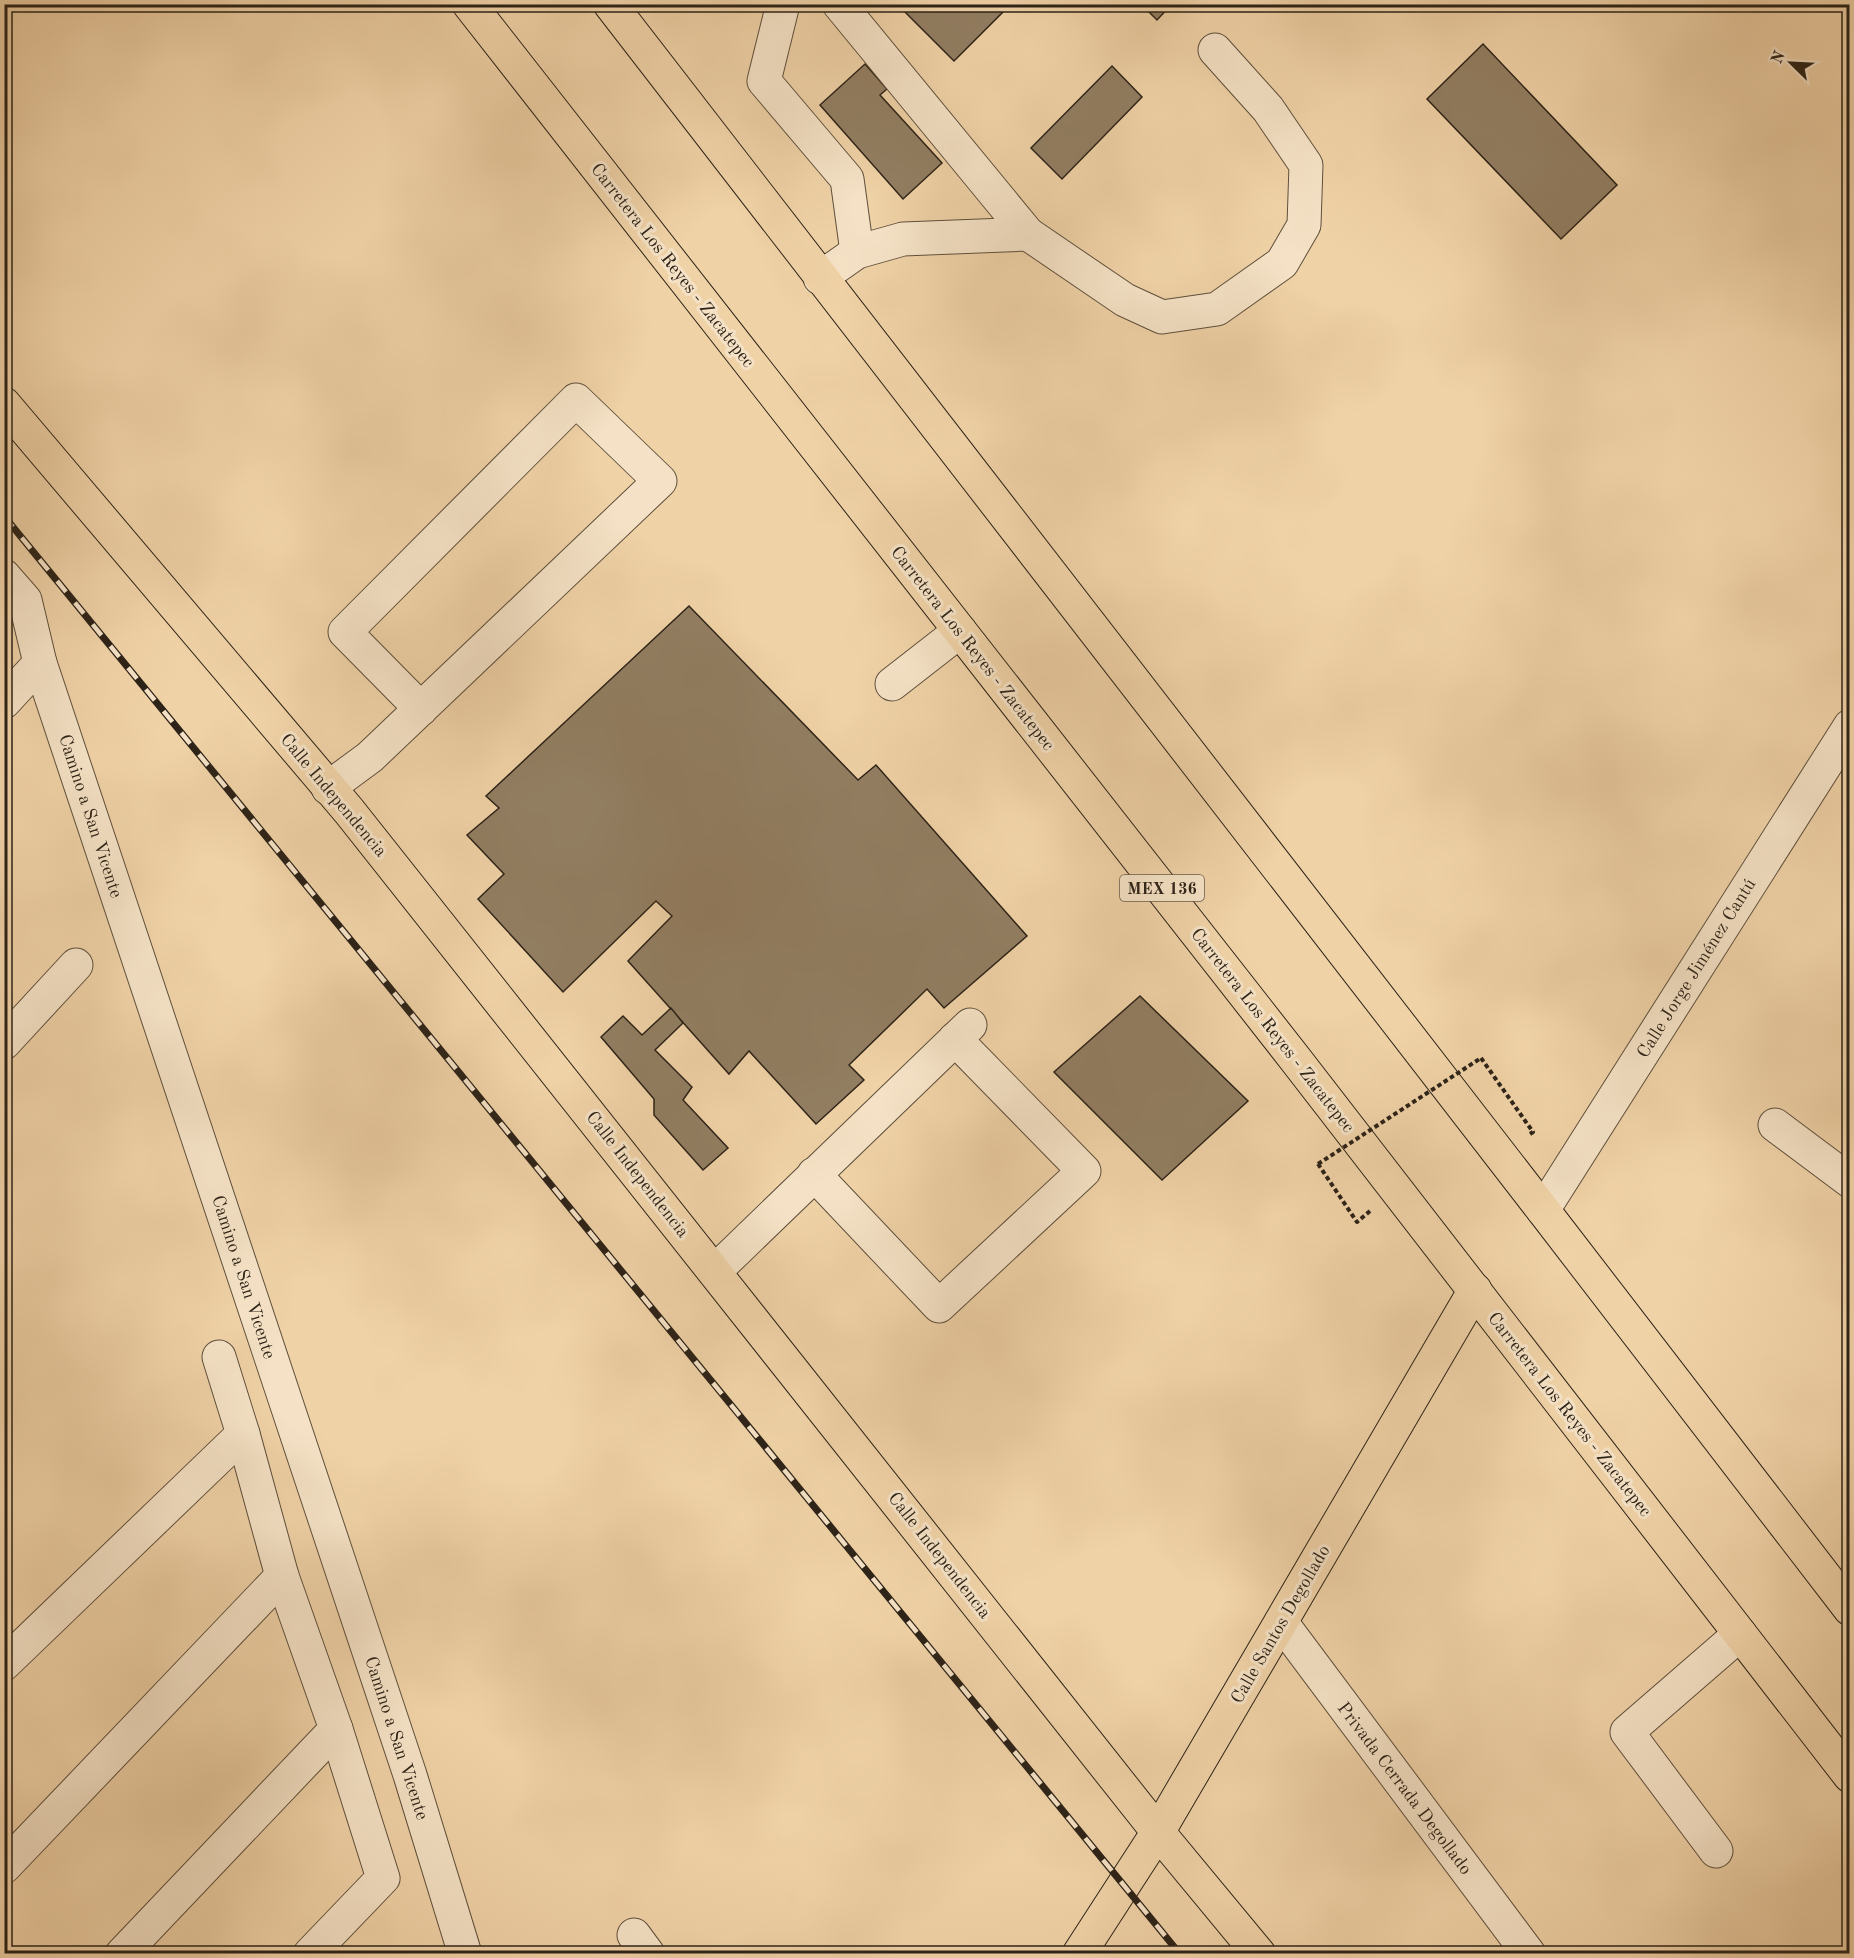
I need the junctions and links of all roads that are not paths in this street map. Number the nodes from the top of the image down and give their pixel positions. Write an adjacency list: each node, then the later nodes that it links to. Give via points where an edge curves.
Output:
1 (469, 4): 11 (main road, Carretera Los Reyes - Zacatepec / MEX 136)
2 (610, 4): 8 (main road)
3 (783, 4): 7 (street, via 764,81 847,179)
4 (839, 4): 6 (street)
5 (1215, 50): 6 (street, via 1268,109 1306,165 1304,225 1282,263 1217,309 1162,317 1125,300)
6 (1028, 234): 7 (street, via 903,239)
7 (857, 252): 8 (street)
8 (820, 278): 23 (main road)
9 (4, 404): 17 (main road, Calle Independencia)
10 (15, 588): 12 (street, Camino a San Vicente)
11 (960, 631): 13 (street); 25 (main road, Carretera Los Reyes - Zacatepec / MEX 136)
12 (40, 663): 14 (street); 38 (street, Camino a San Vicente, via 410,1775)
13 (892, 684)
14 (4, 702)
15 (422, 709): 15 (street, via 660,481 576,400 345,632); 17 (street, via 370,757)
16 (1850, 726): 23 (street, Calle Jorge Jiménez Cantú)
17 (328, 788): 24 (main road, Calle Independencia)
18 (76, 965): 19 (street)
19 (4, 1043)
20 (1775, 1125): 22 (street)
21 (814, 1174): 21 (street, via 939,1305 1084,1171 963,1032); 24 (street)
22 (1850, 1181)
23 (1543, 1210): 29 (main road)
24 (715, 1272): 35 (main road, Calle Independencia)
25 (1475, 1290): 30 (main road, Calle Santos Degollado); 31 (main road, Carretera Los Reyes - Zacatepec / MEX 136)
26 (219, 1357): 27 (street)
27 (243, 1434): 28 (street); 32 (street)
28 (282, 1576): 33 (street); 37 (street)
29 (1850, 1609)
30 (1281, 1622): 35 (main road, Calle Santos Degollado); 46 (street, Privada Cerrada Degollado)
31 (1740, 1634): 34 (main road, Carretera Los Reyes - Zacatepec / MEX 136); 36 (street, via 1627,1732)
32 (4, 1664)
33 (336, 1729): 40 (street); 41 (street, via 383,1878)
34 (1850, 1776)
35 (1158, 1832): 39 (main road, Calle Santos Degollado); 45 (main road, Calle Independencia)
36 (1716, 1851)
37 (4, 1867)
38 (461, 1941): 42 (street)
39 (1089, 1949)
40 (122, 1953)
41 (310, 1953)
42 (437, 1953)
43 (638, 1953): 44 (street, via 633,1935)
44 (648, 1953)
45 (1259, 1953)
46 (1530, 1953)

